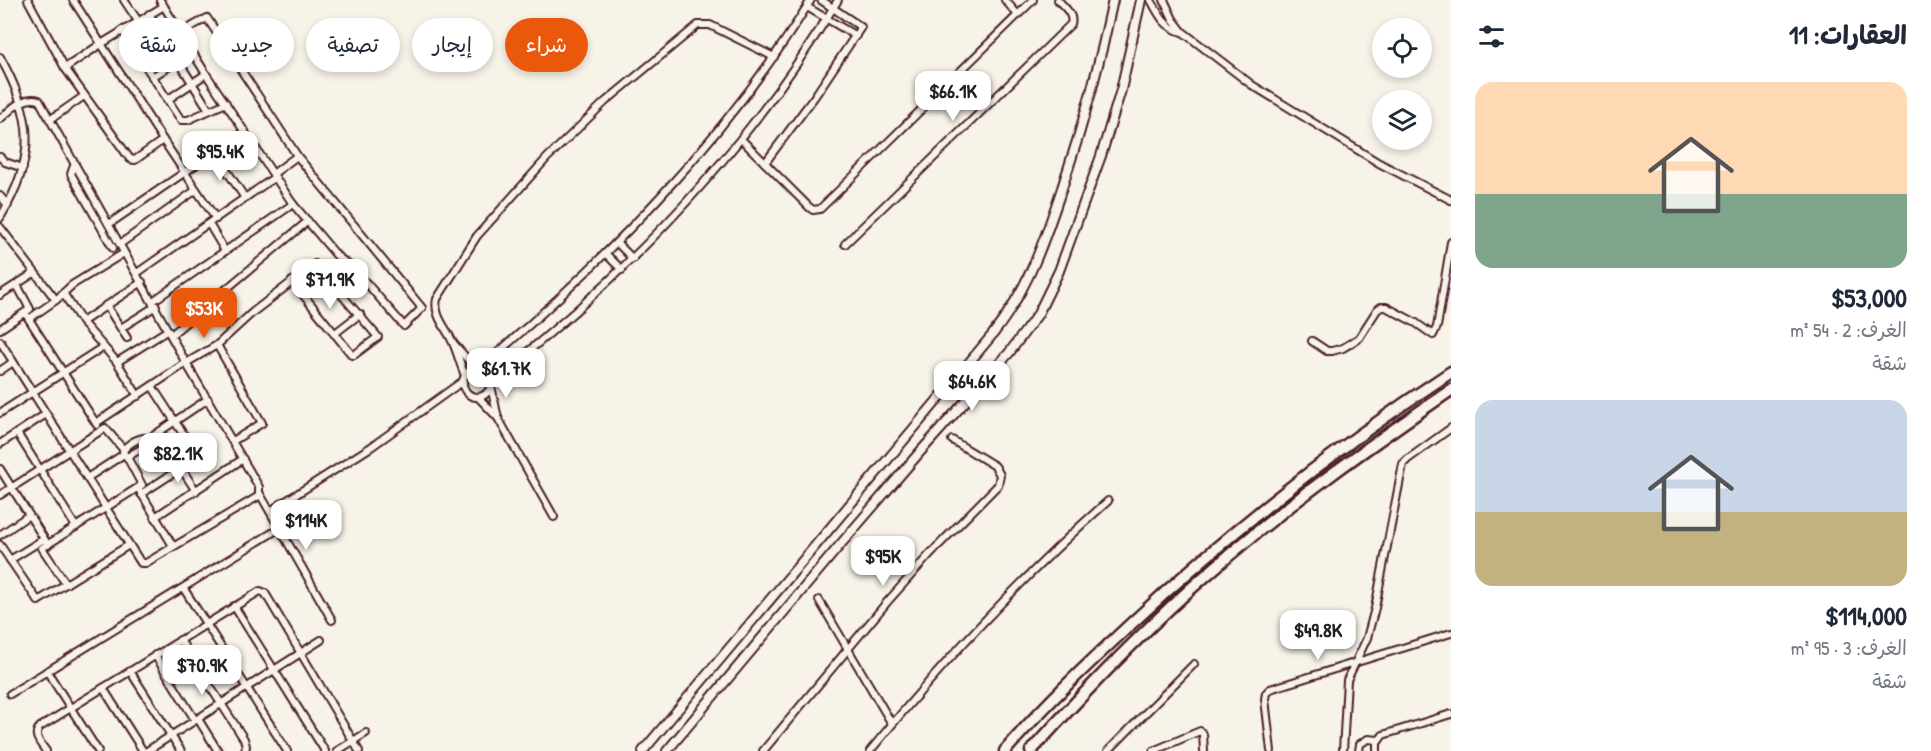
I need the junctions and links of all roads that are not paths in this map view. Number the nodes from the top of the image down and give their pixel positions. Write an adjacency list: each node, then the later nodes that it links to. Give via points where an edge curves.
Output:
1 (28, 0): 33 (street)
2 (73, 0): 29 (street)
3 (124, 0): 20 (street)
4 (811, 0): 15 (street)
5 (820, 0): 16 (street)
6 (838, 0): 16 (street)
7 (1005, 0): 19 (street)
8 (1033, 0): 19 (street)
9 (1058, 0): 73 (street, via 1071,14 1071,24)
10 (1113, 0): 194 (street, via 1066,176 1035,266 1013,307)
11 (1141, 0): 195 (street, via 1101,156 1059,271 1038,314)
12 (1151, 0): 17 (street)
13 (1165, 2): 17 (street); 27 (street)
14 (162, 3): 18 (street); 23 (street)
15 (807, 7): 24 (street); 31 (street)
16 (833, 8): 24 (street); 28 (street, via 861,27)
17 (1156, 10): 27 (street, via 1164,23)
18 (148, 14): 21 (street); 22 (street)
19 (1018, 15): 54 (street, via 820,209 811,208)
20 (136, 18)
21 (142, 18)
22 (150, 18)
23 (171, 18)
24 (826, 18): 28 (street); 48 (street)
25 (198, 22): 51 (street, via 207,18)
26 (119, 32): 29 (street)
27 (1183, 32): 61 (street, via 1252,85 1379,163)
28 (856, 36): 54 (street)
29 (101, 44): 33 (street); 49 (street)
30 (0, 57): 42 (street)
31 (774, 57): 71 (street, via 695,159); 100 (street, via 701,24 605,102 534,171 468,248 436,302 437,313)
32 (198, 61): 37 (street)
33 (65, 68): 40 (street)
34 (149, 72): 38 (street)
35 (160, 72): 38 (street)
36 (185, 72): 39 (street)
37 (206, 74): 39 (street); 43 (street)
38 (152, 77): 41 (street)
39 (192, 84): 41 (street); 44 (street)
40 (84, 96): 46 (street); 49 (street, via 132,161)
41 (167, 100): 44 (street, via 184,121)
42 (21, 102): 45 (street); 46 (street, via 39,100); 55 (street, via 28,138)
43 (226, 103): 44 (street); 47 (street)
44 (209, 111)
45 (0, 119)
46 (51, 119): 53 (street)
47 (245, 131): 50 (street); 57 (street)
48 (741, 139): 54 (street); 78 (street)
49 (163, 140): 56 (street)
50 (215, 153): 56 (street); 60 (street)
51 (297, 156): 57 (street); 66 (street, via 422,309 403,326)
52 (0, 157): 55 (street)
53 (75, 163): 67 (street); 74 (street, via 71,174)
54 (765, 163)
55 (23, 168): 63 (street)
56 (185, 172): 58 (street); 67 (street)
57 (274, 176): 60 (street); 62 (street)
58 (196, 190): 65 (street); 72 (street)
59 (0, 196): 63 (street)
60 (245, 198): 65 (street)
61 (1451, 200)
62 (293, 204): 66 (street); 75 (street)
63 (8, 206): 64 (street)
64 (0, 218)
65 (216, 219): 68 (street)
66 (308, 221): 95 (street)
67 (109, 224): 72 (street)
68 (209, 224): 75 (street); 81 (street)
69 (0, 227): 80 (street)
70 (1451, 242): 99 (street, via 1433,334 1381,307 1359,338 1343,348 1327,351)
71 (617, 243): 77 (street); 78 (street)
72 (120, 244): 76 (street)
73 (845, 244)
74 (113, 248)
75 (225, 251): 88 (street)
76 (124, 253): 81 (street); 85 (street)
77 (606, 254): 79 (street); 106 (street)
78 (633, 259): 79 (street)
79 (622, 270): 111 (street)
80 (34, 273): 84 (street); 87 (street)
81 (136, 273): 82 (street)
82 (142, 282): 88 (street); 89 (street)
83 (292, 282): 90 (street, via 316,264); 96 (street); 101 (street)
84 (17, 285): 86 (street); 91 (street, via 30,307)
85 (63, 293): 87 (street); 92 (street)
86 (0, 295)
87 (56, 300): 91 (street)
88 (154, 303): 93 (street); 95 (street)
89 (106, 305): 92 (street); 93 (street)
90 (360, 314): 96 (street); 96 (street, via 378,337 353,355)
91 (27, 316): 94 (street); 109 (street)
92 (82, 321): 102 (street)
93 (120, 328): 97 (street)
94 (0, 329)
95 (170, 333): 104 (street); 105 (street)
96 (334, 334)
97 (127, 338)
98 (0, 341): 103 (street)
99 (1312, 341)
100 (454, 344): 106 (street); 110 (street)
101 (217, 345): 105 (street); 127 (street, via 262,423)
102 (103, 347): 104 (street); 109 (street)
103 (13, 362): 107 (street); 114 (street)
104 (117, 362): 115 (street)
105 (186, 363): 112 (street); 117 (street)
106 (478, 369): 110 (street); 111 (street, via 488,375)
107 (0, 371)
108 (1451, 372): 198 (highway, via 1351,440 1237,530 1050,701)
109 (63, 374): 114 (street); 122 (street)
110 (464, 378): 116 (street, via 465,391); 143 (street, via 371,447)
111 (491, 384): 116 (street); 120 (street)
112 (152, 386): 115 (street); 121 (street)
113 (1451, 390): 199 (highway, via 1305,493 1219,563 1153,623)
114 (33, 393): 118 (street); 119 (street)
115 (138, 396): 122 (street)
116 (478, 397): 120 (street)
117 (208, 399): 121 (street); 127 (street)
118 (0, 413)
119 (46, 414): 125 (street); 129 (street)
120 (498, 418): 146 (street)
121 (176, 421): 130 (street, via 147,440 141,438); 132 (street, via 198,457)
122 (96, 423): 124 (street)
123 (1451, 428): 167 (street, via 1403,464 1376,608)
124 (101, 431): 129 (street); 130 (street, via 106,428)
125 (17, 433): 128 (street); 134 (street)
126 (952, 440): 164 (street, via 995,466 1000,482 909,577)
127 (233, 441): 131 (street)
128 (0, 444)
129 (69, 451): 134 (street); 135 (street)
130 (125, 453): 135 (street); 137 (street, via 142,483)
131 (243, 459): 138 (street); 139 (street)
132 (181, 468): 137 (street); 138 (street)
133 (0, 469): 136 (street)
134 (40, 470): 136 (street); 147 (street)
135 (87, 478): 142 (street)
136 (12, 488): 140 (street); 144 (street)
137 (140, 491): 142 (street); 145 (street)
138 (196, 491): 145 (street)
139 (260, 494): 143 (street); 153 (street)
140 (0, 495)
141 (1108, 501): 179 (street, via 995,608)
142 (106, 509): 147 (street); 152 (street)
143 (270, 511): 148 (street)
144 (29, 515): 149 (street); 150 (street)
145 (155, 517): 153 (street)
146 (554, 517)
147 (76, 527): 150 (street)
148 (280, 528): 156 (street); 159 (street)
149 (0, 535)
150 (46, 542): 154 (street); 155 (street, via 42,549)
151 (0, 544): 154 (street)
152 (129, 545): 153 (street, via 143,564); 155 (street)
153 (173, 546)
154 (10, 560): 155 (street, via 38,600)
155 (66, 584)
156 (184, 589): 160 (street); 170 (street)
157 (819, 600): 164 (street)
158 (234, 606): 160 (street); 165 (street, via 258,591 264,592); 169 (street)
159 (332, 620)
160 (206, 623): 162 (street); 172 (street)
161 (1451, 633): 167 (street)
162 (180, 640): 166 (street); 175 (street)
163 (321, 640): 165 (street)
164 (848, 649): 179 (street); 196 (street)
165 (300, 653): 169 (street); 183 (street)
166 (154, 655): 171 (street); 178 (street)
167 (1356, 661): 203 (street, via 1268,690 1265,699); 204 (street, via 1347,680)
168 (1194, 664): 200 (street)
169 (274, 670): 172 (street); 191 (street)
170 (47, 671): 174 (street); 176 (street)
171 (130, 671): 173 (street); 181 (street)
172 (247, 687): 175 (street); 190 (street)
173 (103, 688): 176 (street); 186 (street)
174 (10, 694)
175 (221, 704): 178 (street); 189 (street, via 245,742)
176 (71, 708): 184 (street, via 37,730); 185 (street)
177 (1451, 714): 182 (street, via 1383,735)
178 (196, 720): 181 (street); 188 (street)
179 (892, 724): 197 (street)
180 (366, 733): 183 (street)
181 (171, 736): 186 (street); 187 (street)
182 (1378, 740): 205 (street, via 1365,740); 206 (street)
183 (352, 741): 192 (street); 193 (street)
184 (46, 751)
185 (98, 751)
186 (145, 751)
187 (181, 751)
188 (218, 751)
189 (245, 751)
190 (287, 751)
191 (325, 751)
192 (337, 751)
193 (359, 751)
194 (643, 751)
195 (667, 751)
196 (763, 751)
197 (870, 751)
198 (1005, 751)
199 (1030, 751)
200 (1108, 751)
201 (1153, 751): 202 (street, via 1200,731)
202 (1204, 751)
203 (1270, 751)
204 (1343, 751)
205 (1359, 751)
206 (1377, 751)

